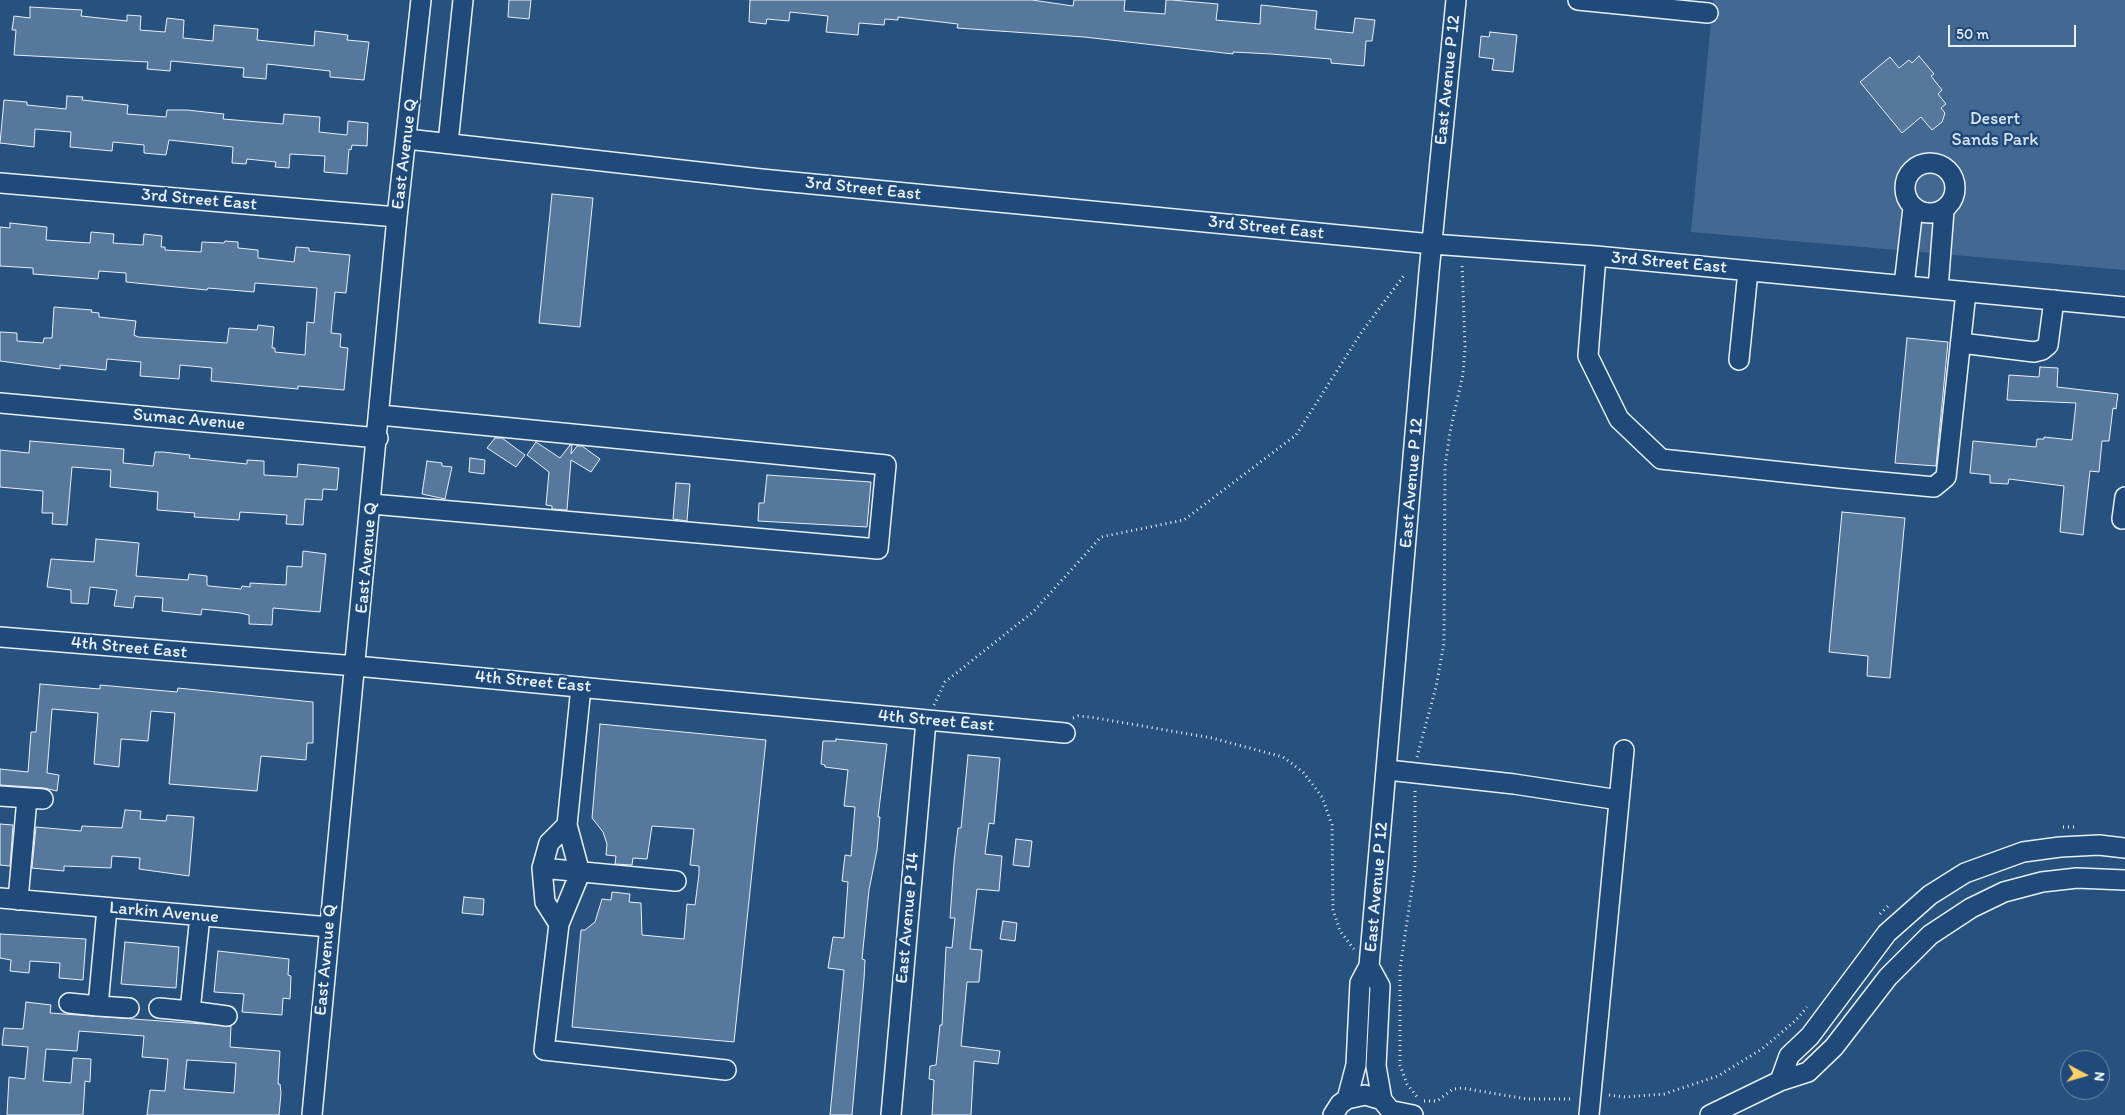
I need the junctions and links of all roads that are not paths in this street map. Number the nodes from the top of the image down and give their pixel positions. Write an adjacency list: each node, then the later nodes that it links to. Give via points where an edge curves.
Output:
1 (421, 0): 6 (street, East Avenue Q)
2 (463, 0): 7 (street)
3 (1456, 0): 12 (street, East Avenue P 12)
4 (1578, 0): 5 (street)
5 (1708, 13)
6 (407, 139): 7 (street, 3rd Street East); 11 (street, East Avenue Q)
7 (448, 143): 12 (street, 3rd Street East, via 761,179)
8 (0, 183): 11 (street, 3rd Street East)
9 (1913, 208): 10 (street, via 1928,214); 10 (street, via 1905,194 1907,177 1918,165 1935,163 1949,172 1953,179 1954,196); 15 (street)
10 (1944, 210): 16 (street)
11 (398, 217): 23 (street, East Avenue Q)
12 (1432, 244): 13 (street, 3rd Street East); 34 (street, East Avenue P 12)
13 (1596, 256): 14 (street, 3rd Street East); 20 (street, via 1588,356 1619,419 1661,459 1934,487 1946,477)
14 (1748, 271): 15 (street, 3rd Street East); 21 (street)
15 (1904, 286): 16 (street, 3rd Street East)
16 (1938, 289): 17 (street, 3rd Street East)
17 (1966, 292): 18 (street, 3rd Street East); 20 (street)
18 (2054, 300): 19 (street, 3rd Street East); 20 (street, via 2048,345 2042,350 2034,352)
19 (2125, 307)
20 (1961, 343)
21 (1738, 360)
22 (0, 403): 24 (street, Sumac Avenue)
23 (380, 415): 24 (street, East Avenue Q); 26 (street, via 886,465 878,549)
24 (378, 438): 26 (street, East Avenue Q)
25 (2125, 496): 27 (street)
26 (372, 504): 29 (street, East Avenue Q)
27 (2122, 520)
28 (0, 637): 29 (street, 4th Street East)
29 (356, 666): 30 (street, 4th Street East); 47 (street, East Avenue Q)
30 (581, 687): 31 (street, 4th Street East); 37 (street)
31 (926, 721): 32 (street, 4th Street East); 60 (street, East Avenue P 14)
32 (1065, 733)
33 (1624, 750): 36 (street)
34 (1388, 770): 36 (street); 48 (street, East Avenue P 12)
35 (0, 796): 43 (street, via 35,798)
36 (1619, 800): 62 (street)
37 (567, 825): 39 (street, via 549,843); 40 (street)
38 (2125, 848): 56 (street, via 2060,846 2023,852 1965,873 1930,894 1887,933 1810,1036 1789,1056)
39 (542, 868): 40 (street); 46 (street, via 545,902)
40 (580, 872): 42 (street); 46 (street)
41 (2125, 880): 56 (street, via 2077,878 2042,882 2004,892 1971,908 1923,942 1888,977 1834,1046 1808,1072)
42 (676, 881)
43 (9, 899): 44 (street, Larkin Avenue)
44 (107, 908): 45 (street, Larkin Avenue); 50 (street)
45 (200, 916): 47 (street, Larkin Avenue); 53 (street)
46 (559, 924): 55 (street, via 544,1050)
47 (328, 927): 59 (street, East Avenue Q)
48 (1369, 966): 57 (street, East Avenue P 12, via 1380,986 1376,1066); 58 (street, East Avenue P 12, via 1360,983 1356,1065)
49 (69, 1002): 50 (street)
50 (98, 1006): 51 (street)
51 (129, 1008)
52 (159, 1008): 53 (street)
53 (190, 1011): 54 (street)
54 (227, 1016)
55 (726, 1070)
56 (1780, 1081): 63 (street)
57 (1390, 1109): 58 (street, via 1365,1094); 61 (street)
58 (1334, 1110)
59 (312, 1115)
60 (891, 1115)
61 (1413, 1115)
62 (1589, 1115)
63 (1710, 1115)

